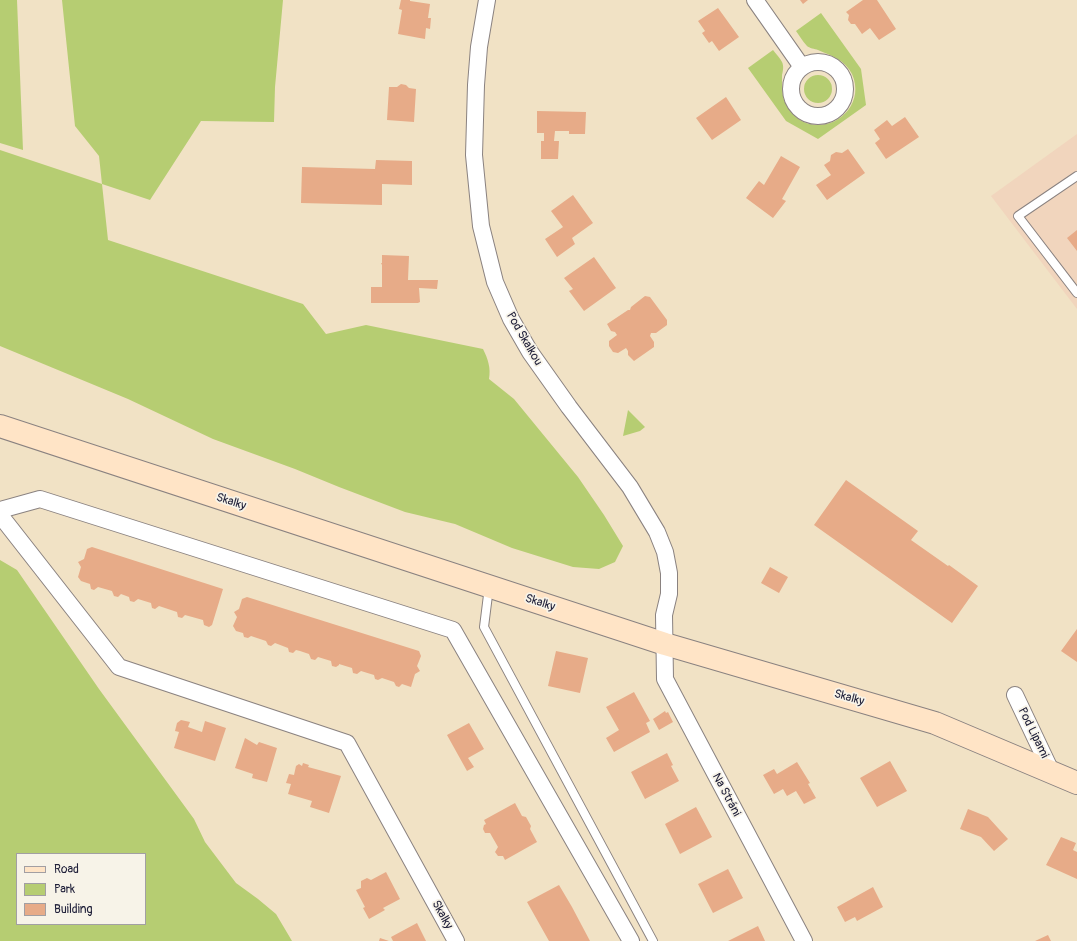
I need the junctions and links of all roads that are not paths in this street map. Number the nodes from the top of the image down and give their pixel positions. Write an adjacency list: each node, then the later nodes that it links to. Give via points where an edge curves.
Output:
1 (487, 0): 10 (street, Pod Skalkou, via 479,47 474,120 477,190 487,254 495,282 511,319 530,352 630,487 657,532 665,552 669,573 669,594 664,615)
2 (755, 0): 3 (street)
3 (802, 67)
4 (1077, 176): 5 (lane, via 1018,216)
5 (1077, 293)
6 (0, 426): 9 (street, Skalky)
7 (0, 510): 15 (street, via 40,499 453,630)
8 (0, 515): 14 (street, Skalky, via 119,667 347,743)
9 (489, 586): 10 (street, Skalky); 16 (lane, via 484,627)
10 (665, 644): 12 (street, Skalky, via 935,723); 17 (street, Na Stráni, via 666,679)
11 (1015, 695): 12 (street, Pod Lipami)
12 (1051, 771): 13 (street, Skalky)
13 (1077, 783)
14 (456, 941)
15 (631, 941)
16 (653, 941)
17 (804, 941)

